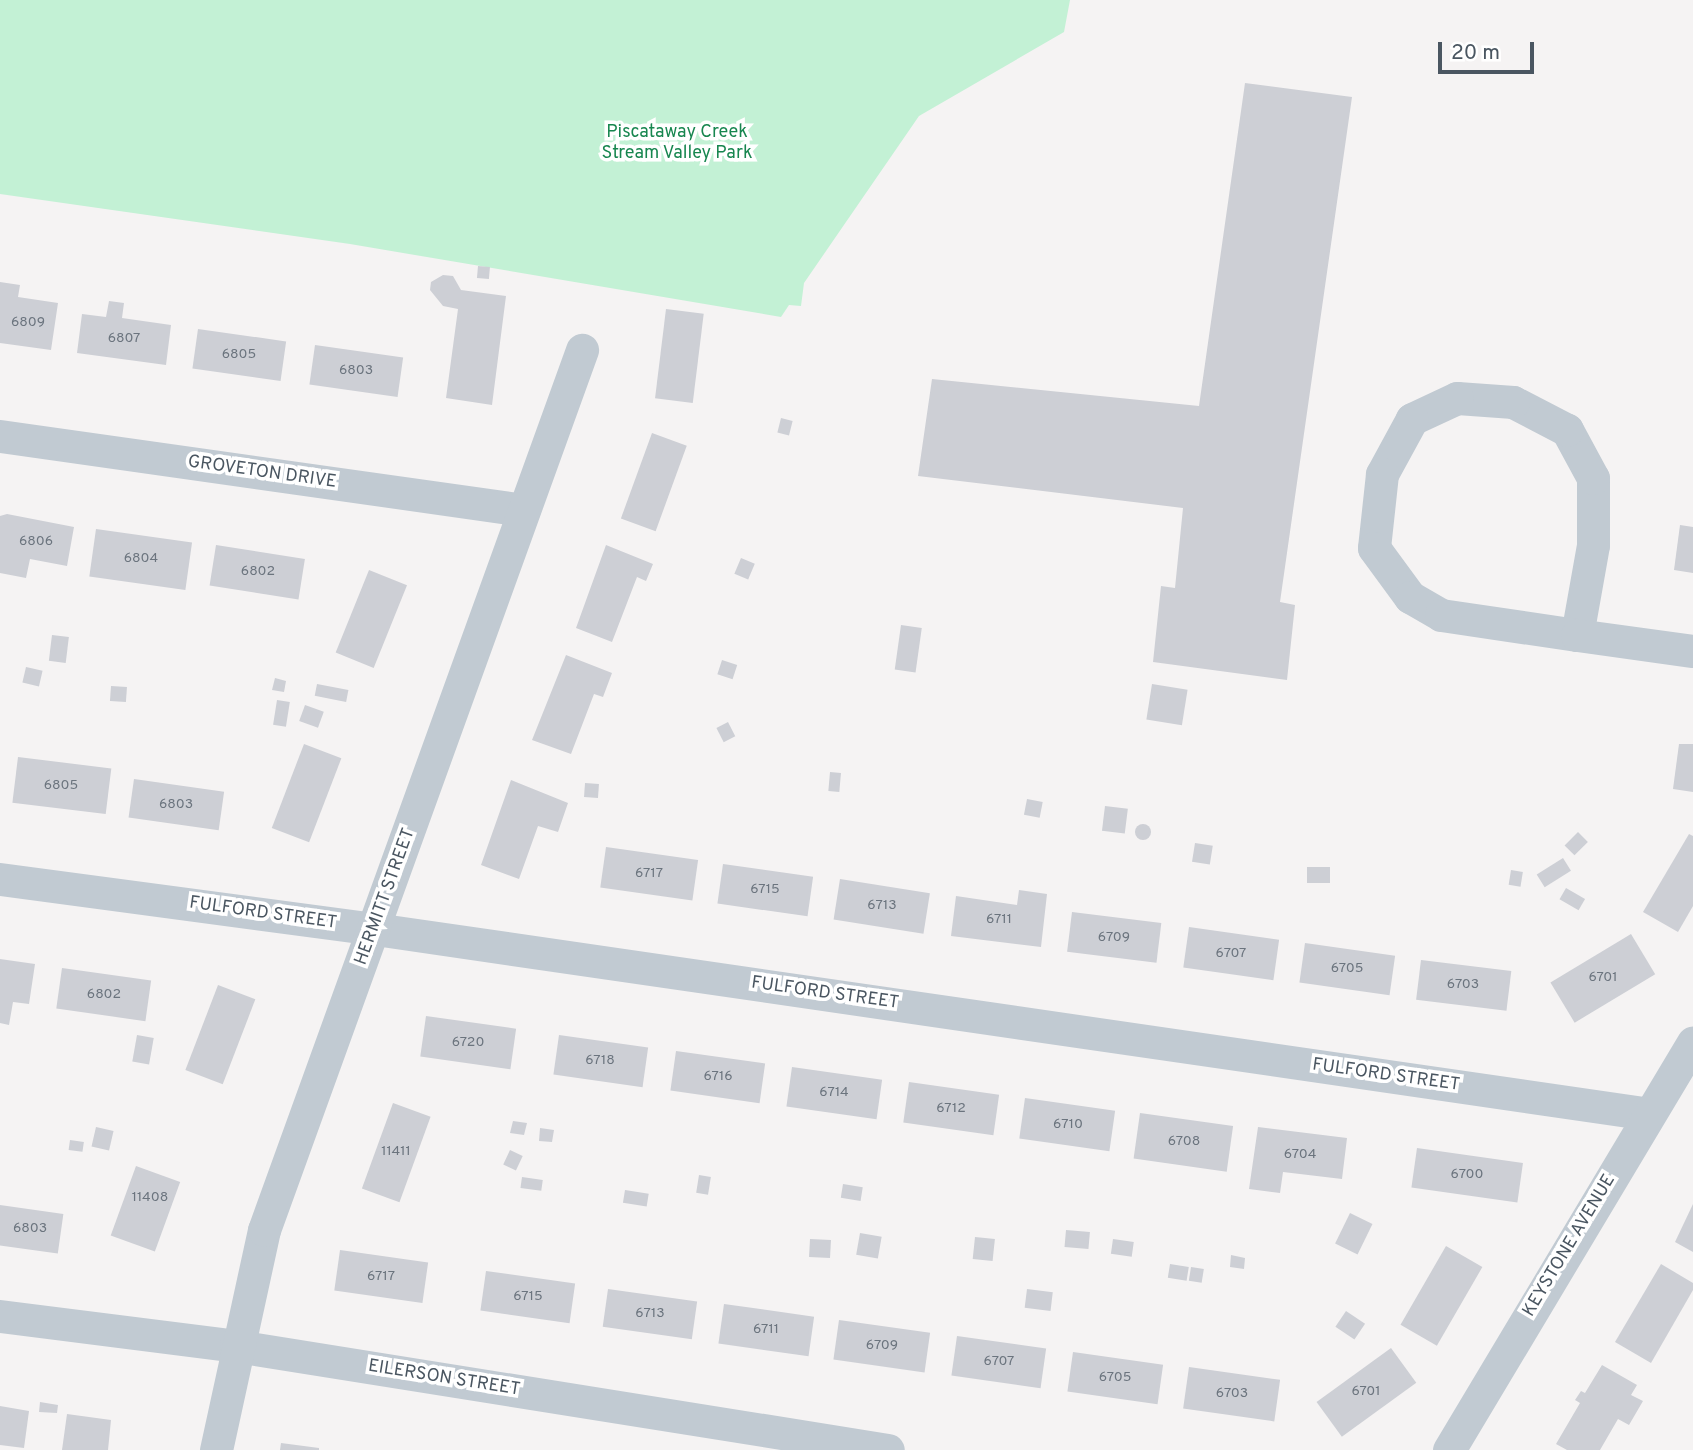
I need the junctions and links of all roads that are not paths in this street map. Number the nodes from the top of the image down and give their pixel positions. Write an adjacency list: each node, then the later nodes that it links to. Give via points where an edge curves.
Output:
1 (582, 350): 3 (street, HERMITT STREET)
2 (0, 436): 3 (street, GROVETON DRIVE)
3 (524, 510): 7 (street, HERMITT STREET)
4 (1577, 635): 4 (street, via 1441,615 1410,597 1374,548 1382,474 1412,419 1457,398 1513,402 1567,430 1593,478 1593,545); 5 (street)
5 (1693, 651)
6 (0, 879): 7 (street, FULFORD STREET)
7 (376, 929): 9 (street, FULFORD STREET); 11 (street, HERMITT STREET, via 268,1218)
8 (1693, 1042): 9 (street, KEYSTONE AVENUE)
9 (1649, 1114): 14 (street, KEYSTONE AVENUE)
10 (0, 1317): 11 (street, EILERSON STREET)
11 (236, 1346): 12 (street, HERMITT STREET); 13 (street, EILERSON STREET)
12 (216, 1450)
13 (888, 1450)
14 (1449, 1450)

